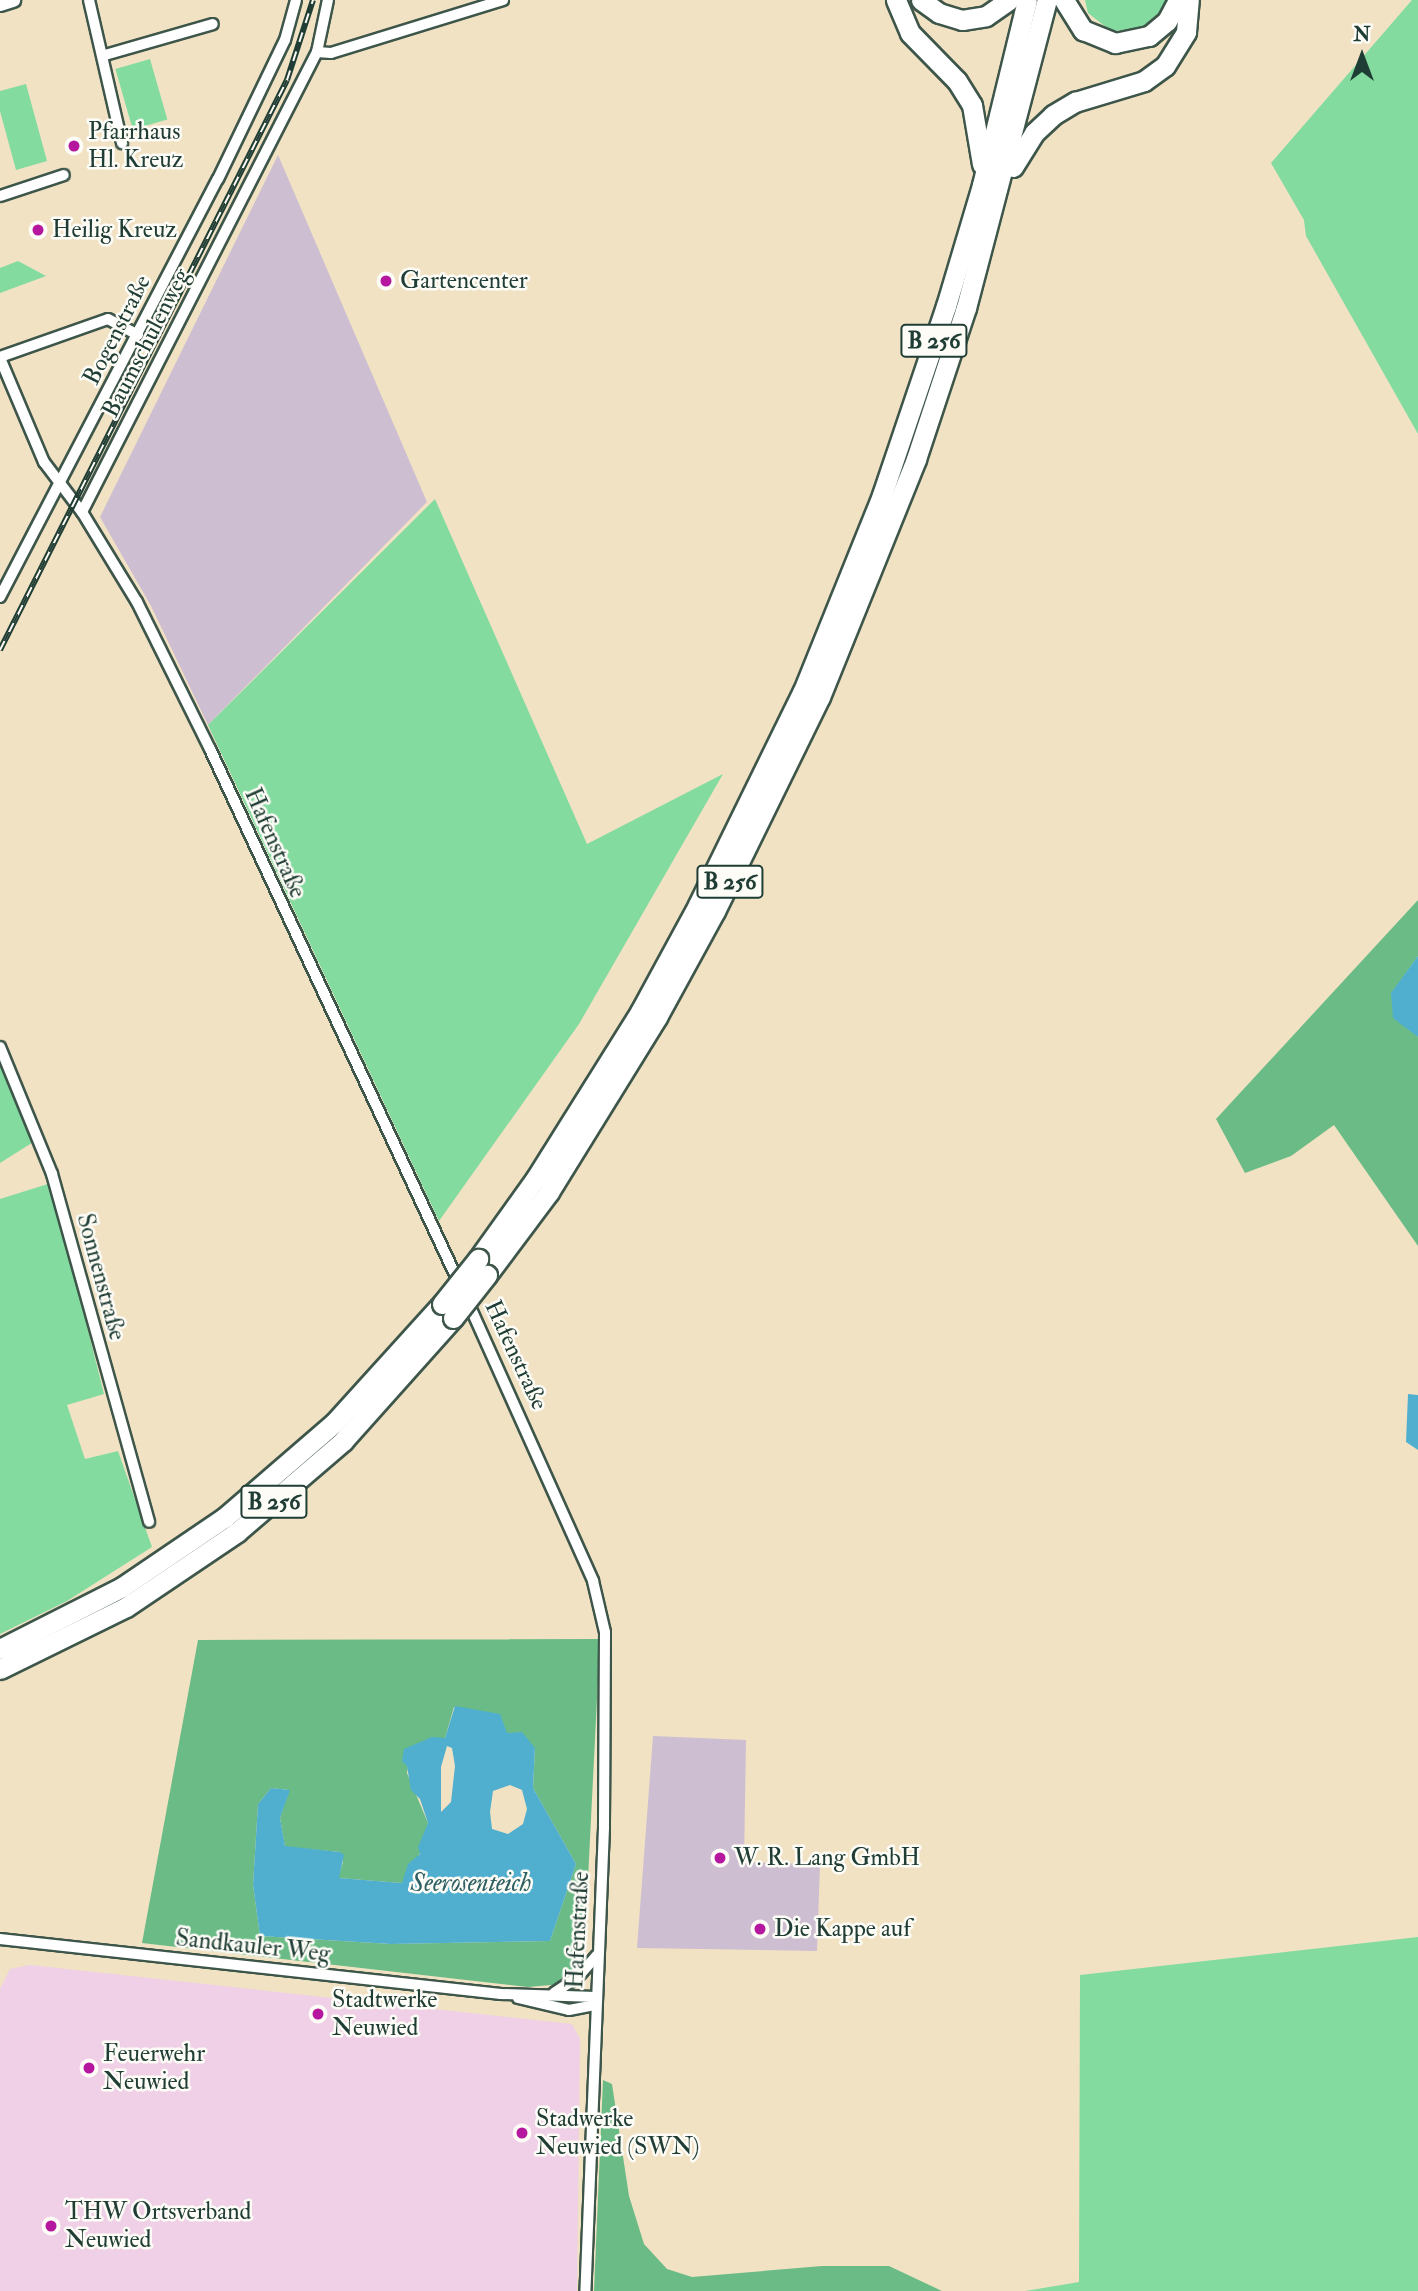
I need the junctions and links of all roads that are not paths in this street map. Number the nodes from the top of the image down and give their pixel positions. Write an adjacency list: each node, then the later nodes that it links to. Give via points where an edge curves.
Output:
1 (13, 0): 14 (main road)
2 (89, 0): 17 (street)
3 (296, 0): 22 (street, Bogenstraße, via 273,68)
4 (328, 0): 16 (street, Baumschulenweg)
5 (503, 0): 16 (street, via 331,53)
6 (896, 0): 20 (highway, via 910,33 957,81 972,105)
7 (921, 0): 8 (highway, via 939,13 962,20 986,16)
8 (1009, 0)
9 (1027, 0): 20 (highway, B 256)
10 (1047, 0): 20 (highway, B 256)
11 (1064, 0): 12 (highway, via 1083,30 1115,43 1139,40 1159,29)
12 (1178, 0)
13 (1189, 0): 20 (highway, via 1186,32 1165,66 1143,81 1076,102 1052,115)
14 (0, 4)
15 (213, 24): 17 (street)
16 (317, 52): 25 (street, Baumschulenweg)
17 (105, 55): 18 (street)
18 (122, 144)
19 (64, 175): 21 (street)
20 (991, 187): 28 (highway, B 256, bridge, via 882,495 766,771 640,1012 482,1267)
21 (0, 197)
22 (138, 335): 23 (street, via 108,319); 24 (street, Bogenstraße)
23 (0, 358): 24 (street, Hafenstraße)
24 (59, 488): 25 (street, Hafenstraße); 26 (street, Bogenstraße)
25 (82, 512): 33 (street, Hafenstraße, via 137,602 210,749 549,1474 593,1581 604,1632)
26 (0, 597)
27 (0, 1047): 29 (street, Sonnenstraße, via 52,1174)
28 (447, 1311): 30 (highway, B 256, via 334,1423 224,1518 122,1587); 31 (highway, B 256, via 342,1441 237,1532 126,1607)
29 (149, 1522)
30 (0, 1649)
31 (0, 1669)
32 (0, 1939): 34 (street, Sandkauler Weg)
33 (597, 1955): 35 (street, via 578,1977); 36 (street, Hafenstraße)
34 (501, 1994): 35 (street, Sandkauler Weg); 36 (street, Sandkauler Weg, via 569,2010)
35 (553, 1994): 36 (street, Sandkauler Weg)
36 (596, 2001): 37 (street, Hafenstraße)
37 (585, 2291)

